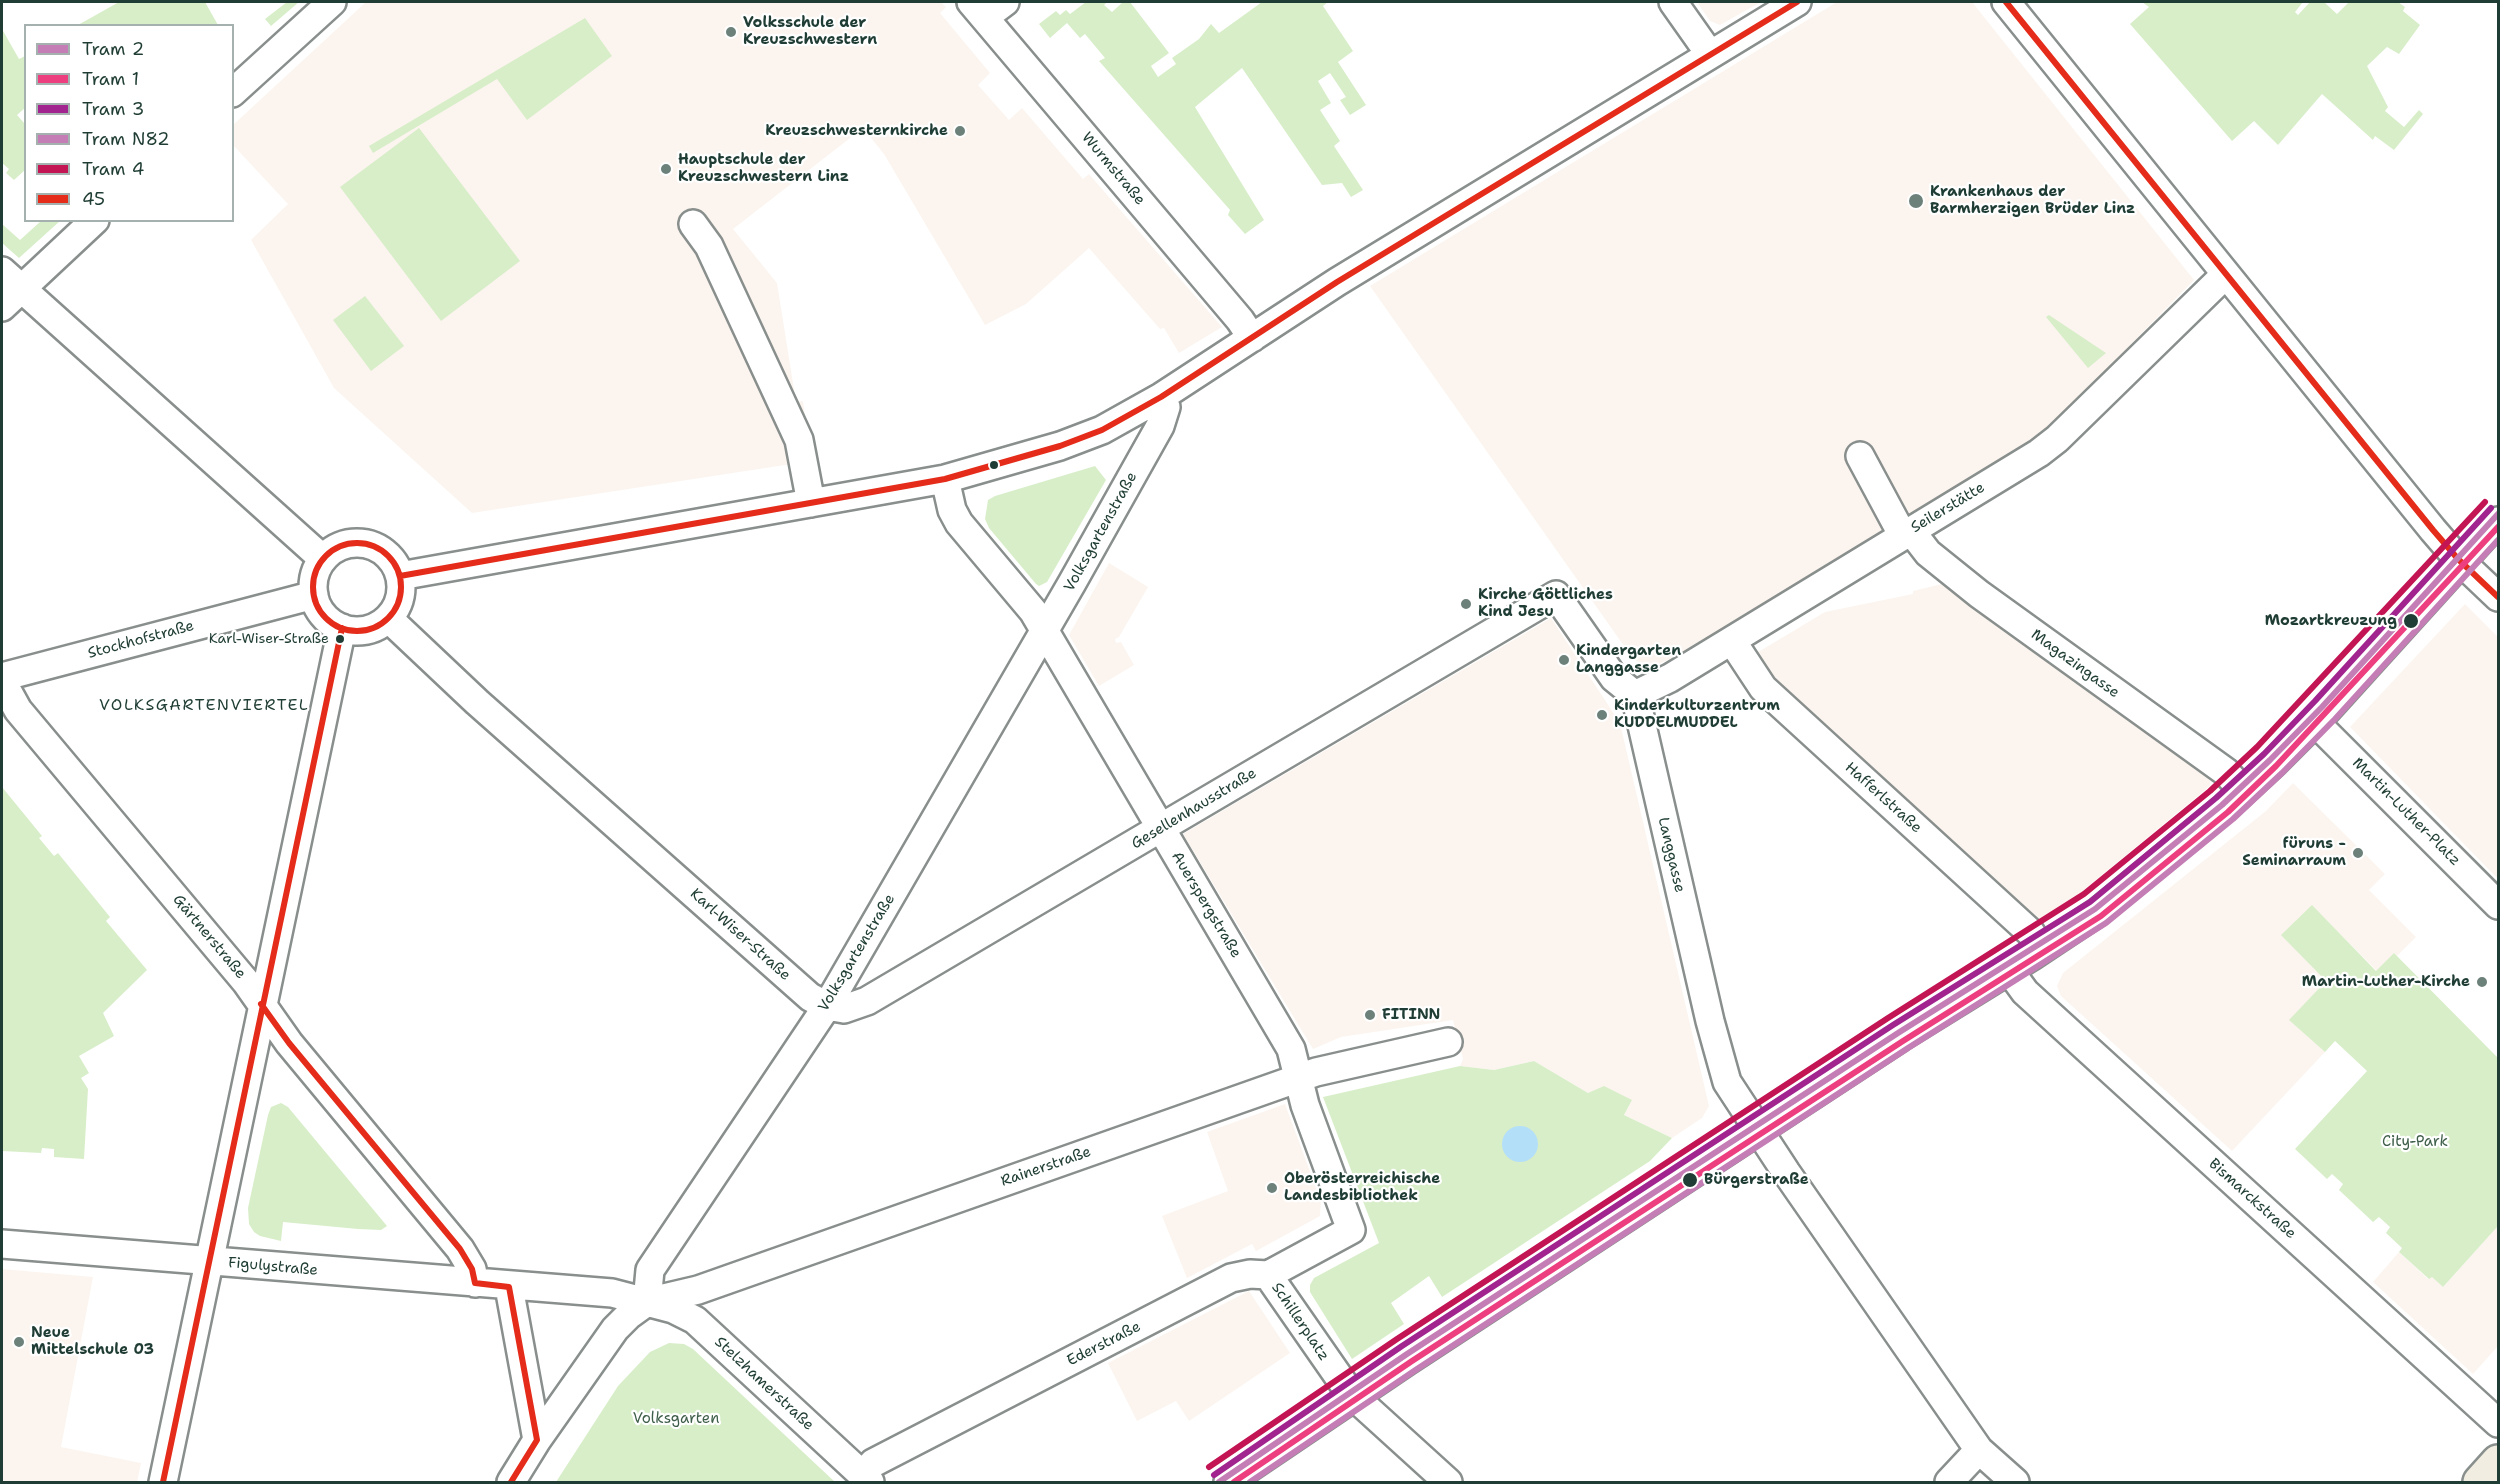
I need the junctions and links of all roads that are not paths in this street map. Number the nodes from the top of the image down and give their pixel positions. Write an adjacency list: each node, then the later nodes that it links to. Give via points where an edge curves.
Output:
1 (332, 2): 7 (street)
2 (1674, 2): 6 (street)
3 (1797, 2): 6 (street)
4 (2006, 2): 11 (street)
5 (987, 7): 14 (street, Wurmstraße)
6 (1709, 53): 14 (street)
7 (234, 91)
8 (93, 222): 12 (street)
9 (693, 224): 18 (street, via 710,246 799,440)
10 (2, 271): 12 (street)
11 (2226, 274): 20 (street, Seilerstätte, via 2057,439); 22 (street)
12 (21, 289): 13 (street); 21 (street)
13 (2, 307)
14 (1252, 338): 15 (street)
15 (1161, 397): 17 (street, via 1102,430 1060,446); 28 (street, Volksgartenstraße, via 1166,407 1160,426)
16 (1860, 456): 20 (street, Magazingasse)
17 (945, 479): 18 (street); 28 (street, Auerspergstraße, via 959,523 1033,611)
18 (811, 502): 23 (street)
19 (2499, 521): 22 (street)
20 (1907, 534): 29 (street, Seilerstätte); 33 (street, Magazingasse, via 1979,594 2226,772)
21 (323, 559): 23 (street, via 351,544 372,546 389,557); 24 (street, via 315,576)
22 (2462, 562): 25 (street); 32 (street)
23 (400, 576): 26 (street, via 400,599)
24 (314, 595): 27 (street, via 321,612); 30 (street, Stockhofstraße)
25 (2499, 597)
26 (388, 618): 27 (street, via 371,629); 39 (street, Karl-Wiser-Straße, via 477,702 801,989)
27 (342, 628): 38 (street)
28 (1045, 631): 34 (street, Auerspergstraße); 39 (street, Volksgartenstraße)
29 (1732, 641): 31 (street, Seilerstätte); 36 (street, Hafferlstraße, via 1763,688 2031,933)
30 (2, 679): 38 (street, Gärtnerstraße, via 18,710)
31 (1635, 695): 34 (street, Gesellenhausstraße, via 1614,678 1556,595); 42 (street, Langgasse, via 1727,1082)
32 (2315, 722): 33 (street); 35 (street, Martin-Luther-Platz)
33 (2243, 791): 36 (street, via 2098,912)
34 (1161, 828): 39 (street, Gesellenhausstraße, via 867,1001); 41 (street, Auerspergstraße, via 1292,1049)
35 (2497, 903)
36 (2041, 950): 37 (street)
37 (2010, 970): 42 (street); 51 (street, Bismarckstraße, via 2025,992)
38 (261, 1004): 45 (street); 47 (street, Gärtnerstraße, via 460,1249)
39 (836, 1007): 49 (street, Volksgartenstraße, via 650,1270)
40 (1448, 1042): 41 (street, Rainerstraße)
41 (1299, 1078): 43 (street, Auerspergstraße, via 1305,1105); 49 (street, Rainerstraße, via 698,1290)
42 (1759, 1130): 50 (street); 53 (street)
43 (1351, 1230): 46 (street, Ederstraße)
44 (2, 1244): 45 (street, Figulystraße)
45 (209, 1261): 47 (street, Figulystraße); 56 (street)
46 (1268, 1275): 50 (street, Schillerplatz, via 1336,1377); 55 (street, Ederstraße, via 1231,1278 873,1463)
47 (475, 1283): 48 (street, Figulystraße)
48 (509, 1287): 49 (street, via 612,1293); 52 (street)
49 (647, 1302): 52 (street, via 615,1329); 55 (street, Stelzhamerstraße, via 695,1320)
50 (1354, 1397): 58 (street); 59 (street, Schillerplatz)
51 (2499, 1423)
52 (537, 1440): 57 (street)
53 (1979, 1450): 60 (street); 61 (street)
54 (2499, 1462): 62 (main road)
55 (866, 1479)
56 (163, 1482)
57 (511, 1482)
58 (1228, 1482)
59 (1448, 1482)
60 (1949, 1482)
61 (2015, 1482)
62 (2480, 1482)

